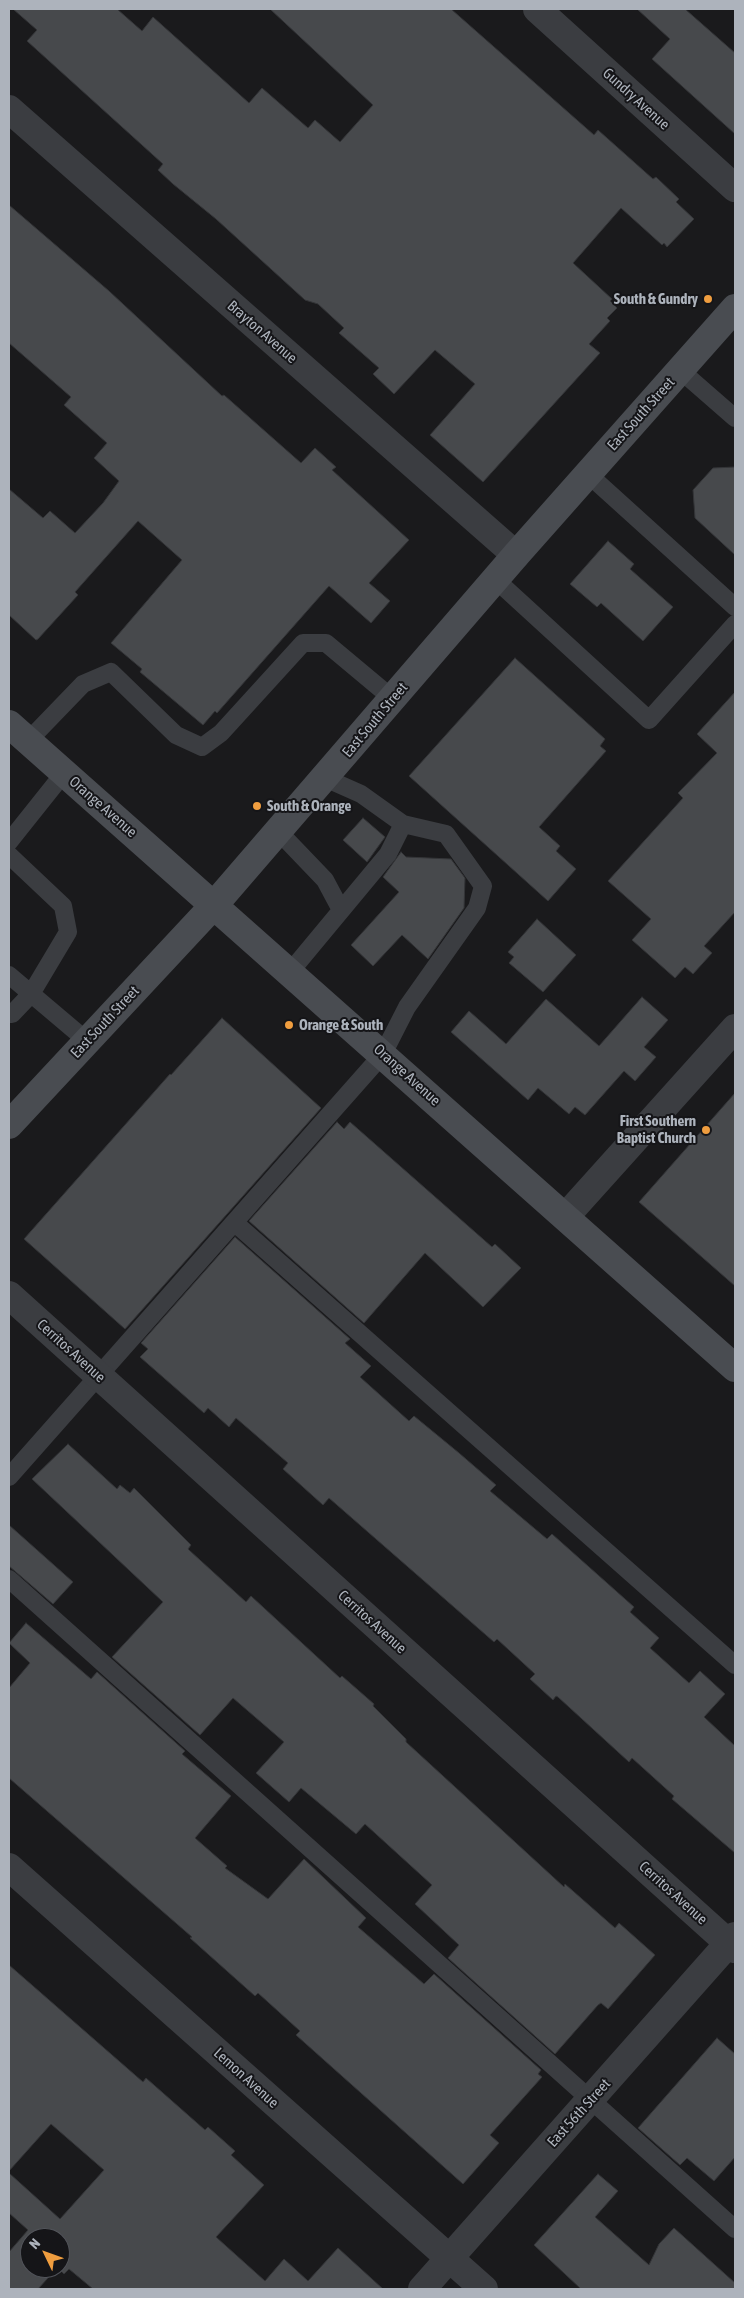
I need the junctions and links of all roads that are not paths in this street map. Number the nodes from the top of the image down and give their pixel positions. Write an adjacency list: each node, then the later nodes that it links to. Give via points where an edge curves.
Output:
1 (537, 9): 3 (street, Gundry Avenue)
2 (9, 109): 8 (street, Brayton Avenue)
3 (735, 188)
4 (735, 308): 5 (main road, East South Street)
5 (680, 370): 6 (lane); 7 (main road, East South Street)
6 (735, 418)
7 (588, 474): 8 (main road, East South Street); 10 (lane)
8 (516, 554): 9 (main road, East South Street)
9 (495, 579): 11 (lane, via 649,720); 12 (main road, East South Street)
10 (735, 607)
11 (735, 624)
12 (393, 699): 13 (lane, via 326,643 303,642 221,733 202,747 176,735 111,672 83,684); 15 (main road, East South Street)
13 (18, 733): 14 (main road, Orange Avenue)
14 (64, 773): 18 (lane); 20 (main road, Orange Avenue)
15 (326, 778): 16 (lane, via 361,794); 17 (main road, East South Street)
16 (403, 824): 21 (lane, via 388,854); 28 (lane, via 446,834 483,886 477,908 407,1007)
17 (279, 832): 20 (main road, East South Street); 21 (lane, via 325,880)
18 (9, 842)
19 (9, 855): 24 (lane, via 63,906 68,932)
20 (215, 904): 22 (main road, Orange Avenue); 27 (main road, East South Street)
21 (341, 910): 22 (lane)
22 (290, 972): 28 (main road, Orange Avenue)
23 (9, 975): 24 (lane)
24 (31, 994): 25 (lane); 27 (lane)
25 (9, 1014)
26 (735, 1028): 30 (street)
27 (87, 1041): 29 (main road, East South Street)
28 (382, 1054): 30 (main road, Orange Avenue); 31 (lane)
29 (9, 1125)
30 (566, 1216): 33 (main road, Orange Avenue)
31 (235, 1223): 34 (lane); 37 (lane)
32 (9, 1295): 34 (street, Cerritos Avenue)
33 (735, 1368)
34 (99, 1376): 35 (lane); 39 (street, Cerritos Avenue)
35 (9, 1477)
36 (9, 1579): 40 (lane)
37 (732, 1656)
38 (9, 1866): 42 (street, Lemon Avenue)
39 (733, 1943): 40 (street, East 56th Street)
40 (590, 2100): 41 (lane); 42 (street, East 56th Street)
41 (735, 2229)
42 (450, 2259): 43 (street, East 56th Street); 44 (street, Lemon Avenue)
43 (422, 2289)
44 (484, 2289)

